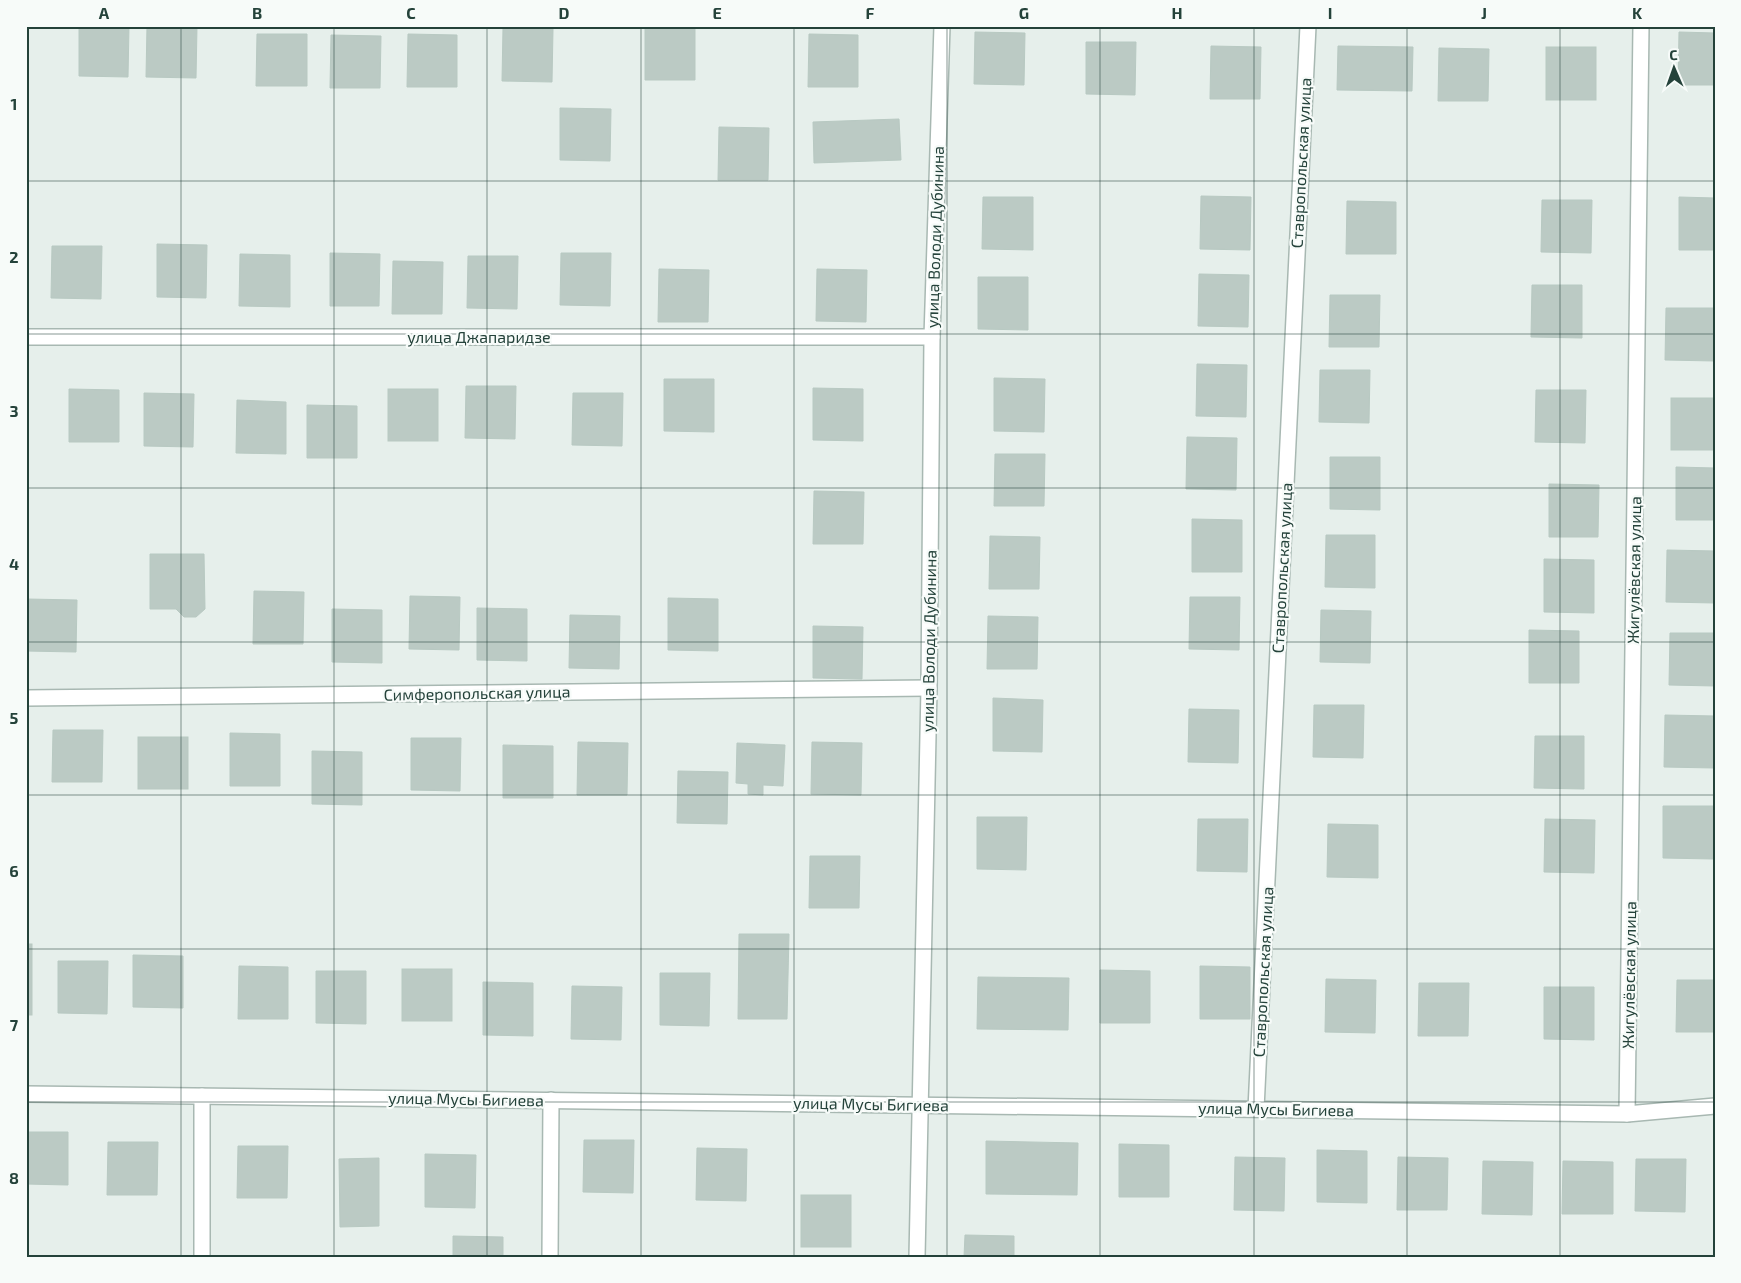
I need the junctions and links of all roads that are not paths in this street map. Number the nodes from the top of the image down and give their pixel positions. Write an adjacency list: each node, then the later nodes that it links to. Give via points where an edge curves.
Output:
1 (942, 26): 5 (street, улица Володи Дубинина)
2 (1308, 26): 13 (street, Ставропольская улица)
3 (1641, 26): 14 (street, Жигулёвская улица)
4 (26, 337): 5 (street, улица Джапаридзе)
5 (932, 337): 6 (street, улица Володи Дубинина)
6 (928, 688): 7 (street, Симферопольская улица); 11 (street, улица Володи Дубинина)
7 (26, 698)
8 (26, 1094): 9 (street, улица Мусы Бигиева)
9 (202, 1096): 10 (street, улица Мусы Бигиева); 15 (street)
10 (551, 1100): 11 (street, улица Мусы Бигиева); 16 (street)
11 (920, 1105): 13 (street, улица Мусы Бигиева); 17 (street, улица Володи Дубинина)
12 (1715, 1106): 14 (street, улица Мусы Бигиева)
13 (1256, 1109): 14 (street, улица Мусы Бигиева)
14 (1627, 1114)
15 (202, 1257)
16 (550, 1257)
17 (917, 1257)

